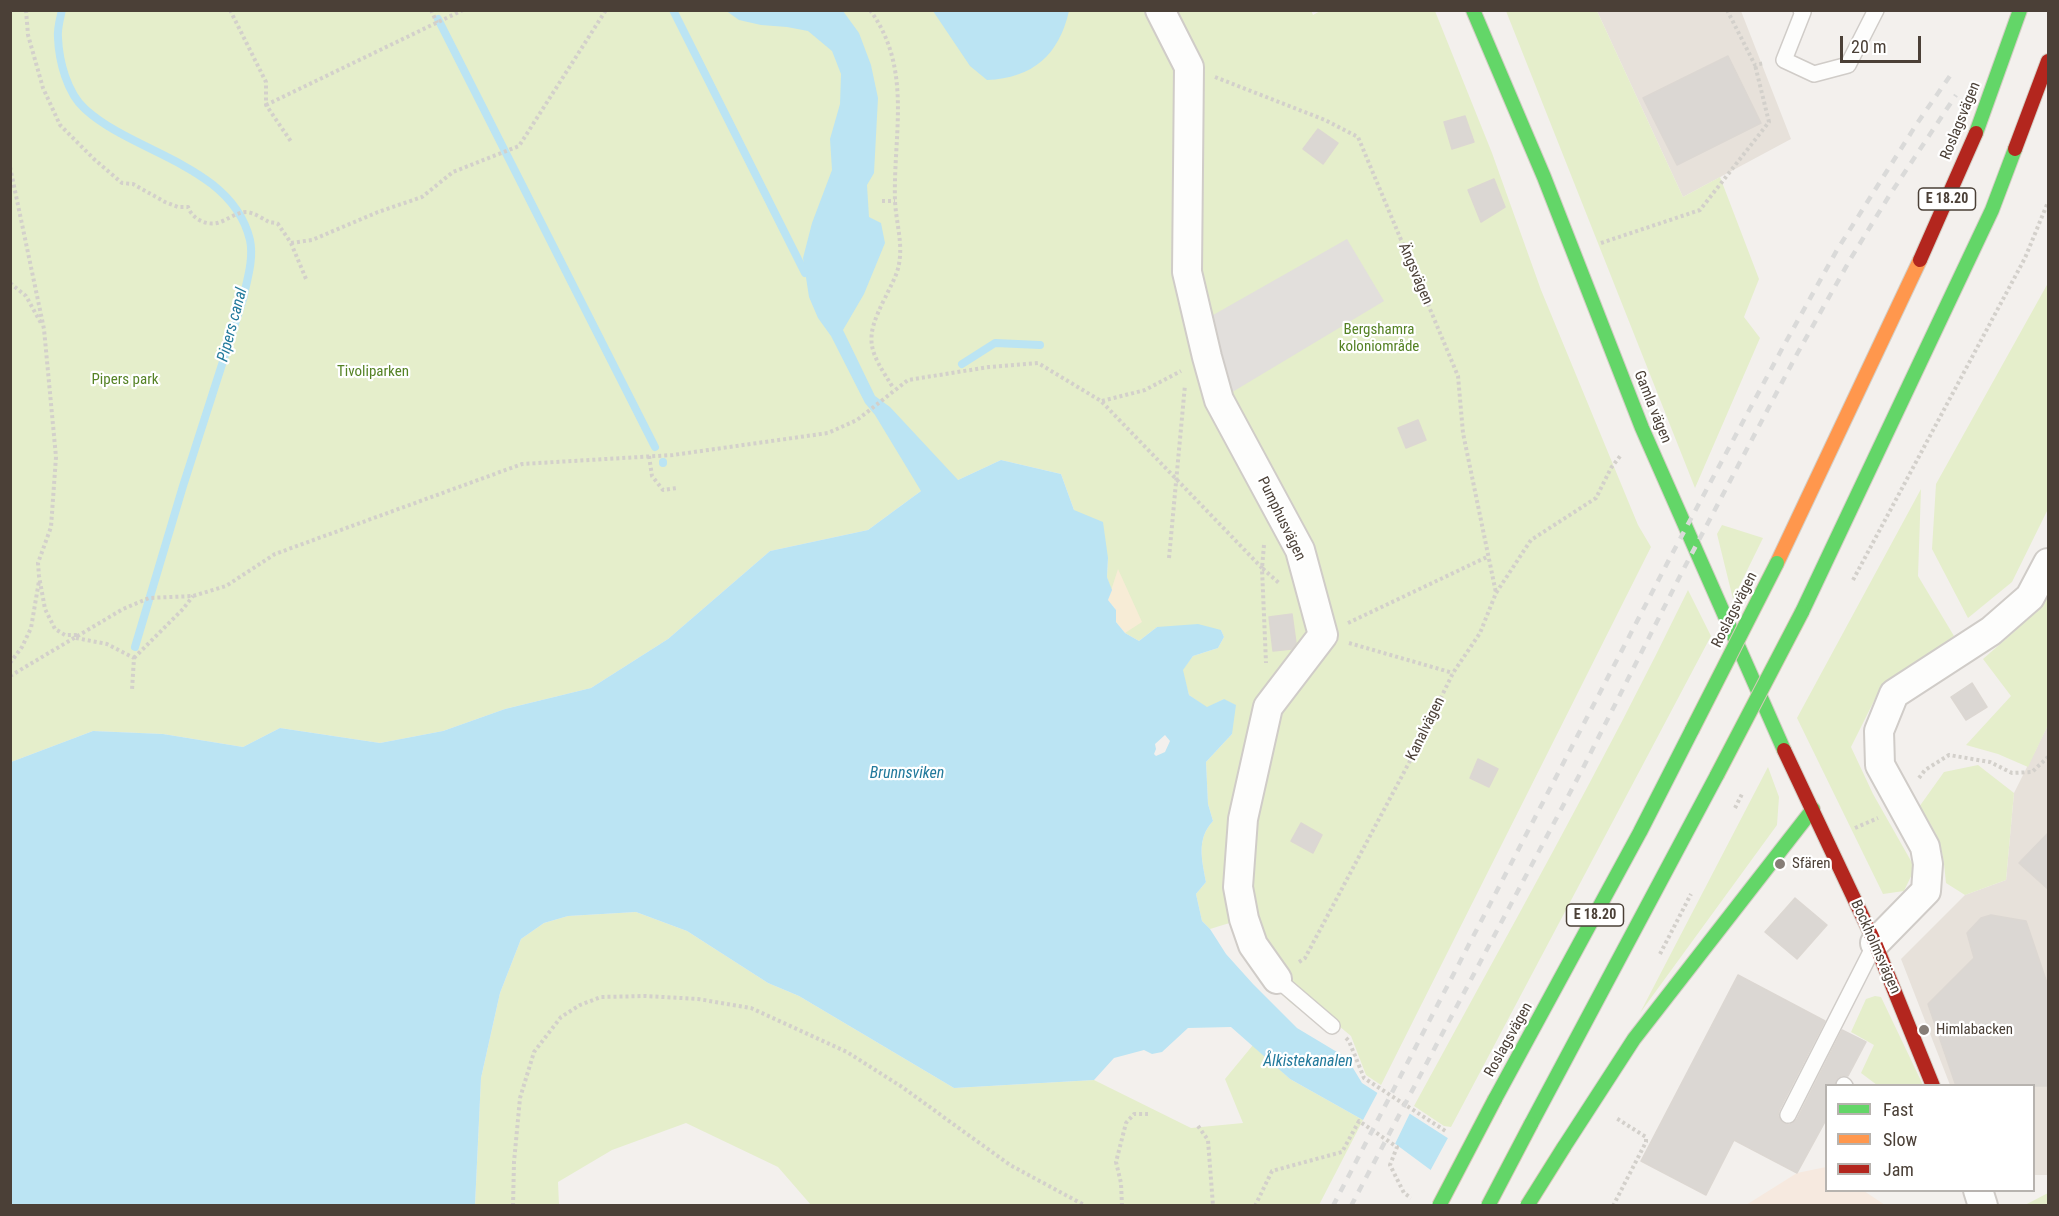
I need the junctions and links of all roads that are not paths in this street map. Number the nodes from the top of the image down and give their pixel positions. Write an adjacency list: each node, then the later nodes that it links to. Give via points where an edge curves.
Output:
1 (1160, 10): 10 (street, Pumphusvägen, via 1189,67 1187,272 1199,323 1220,400 1300,550 1323,635 1268,707 1243,819 1238,887 1253,945)
2 (1473, 10): 8 (main road, Gamla vägen, via 1544,177 1642,428)
3 (1876, 10): 5 (lane, via 1848,65 1814,74 1784,60)
4 (2020, 10): 14 (main road, Roslagsvägen / E 18.20, bridge, via 1978,128 1936,225 1777,564 1640,832)
5 (1802, 11)
6 (2049, 61): 15 (main road, E 18.20, bridge, via 1992,210 1802,612)
7 (2049, 564): 9 (street, via 2030,597 1991,631 1894,694 1879,731 1880,765 1925,847 1926,891)
8 (1813, 809): 9 (main road, Bockholmsvägen); 16 (main road, bridge, via 1634,1039)
9 (1875, 943): 12 (main road, Bockholmsvägen); 13 (lane)
10 (1277, 979): 11 (lane)
11 (1332, 1026)
12 (1932, 1084)
13 (1788, 1115)
14 (1439, 1206)
15 (1488, 1206)
16 (1527, 1206)

